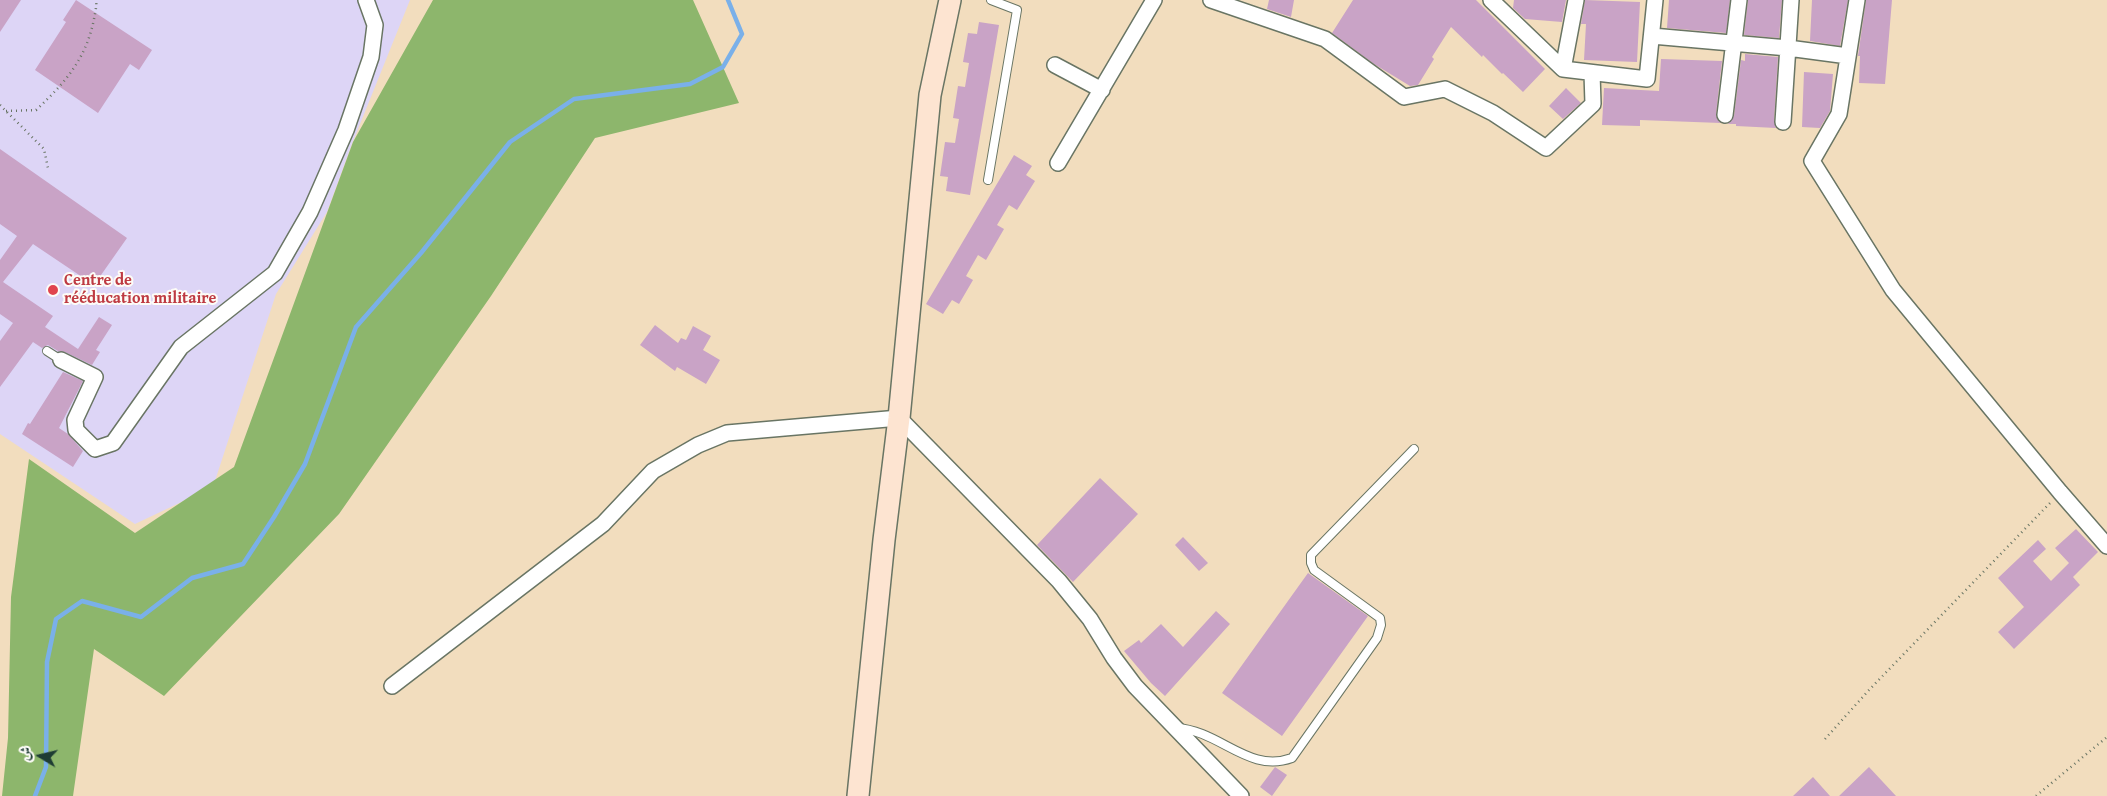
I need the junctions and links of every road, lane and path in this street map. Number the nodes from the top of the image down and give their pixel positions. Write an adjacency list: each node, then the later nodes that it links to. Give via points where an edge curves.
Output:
1 (96, 0): 22 (path, via 91,34 82,58 58,89 36,110)
2 (366, 0): 29 (street, via 375,25 371,56 346,130 310,212 275,273 181,347 113,444 96,449 76,430 74,420 95,377)
3 (950, 0): 30 (main road, via 930,95)
4 (990, 0): 27 (lane, via 1017,10)
5 (1154, 0): 20 (street)
6 (1211, 0): 19 (street, via 1325,39 1404,97 1445,89 1493,113 1546,148 1593,104)
7 (1491, 0): 18 (street)
8 (1576, 0): 18 (street)
9 (1656, 0): 13 (street)
10 (1739, 0): 14 (street)
11 (1791, 0): 15 (street)
12 (1856, 0): 16 (street)
13 (1652, 36): 14 (street); 19 (street, via 1647,80)
14 (1735, 43): 15 (street); 23 (street)
15 (1788, 48): 16 (street); 24 (street)
16 (1848, 56): 32 (street, via 1839,114 1812,161 1894,290)
17 (1055, 65): 20 (street)
18 (1563, 69): 19 (street)
19 (1592, 72)
20 (1102, 90): 25 (street)
21 (0, 105): 22 (path)
22 (6, 111): 26 (path, via 44,150)
23 (1725, 116)
24 (1783, 122)
25 (1058, 163)
26 (48, 168)
27 (988, 180)
28 (47, 352): 29 (lane)
29 (61, 360)
30 (899, 418): 34 (street, via 727,433 698,445 653,471 603,524); 35 (street, via 1060,581 1135,686); 38 (main road)
31 (1414, 449): 35 (lane, via 1311,555 1310,563 1314,570 1380,618 1381,625 1377,638 1292,758 1272,763 1255,760 1206,734)
32 (2060, 492): 33 (street); 37 (path)
33 (2107, 546)
34 (392, 686)
35 (1176, 728): 39 (street)
36 (2107, 737): 40 (path)
37 (1825, 739)
38 (858, 796)
39 (1241, 796)
40 (2036, 796)

